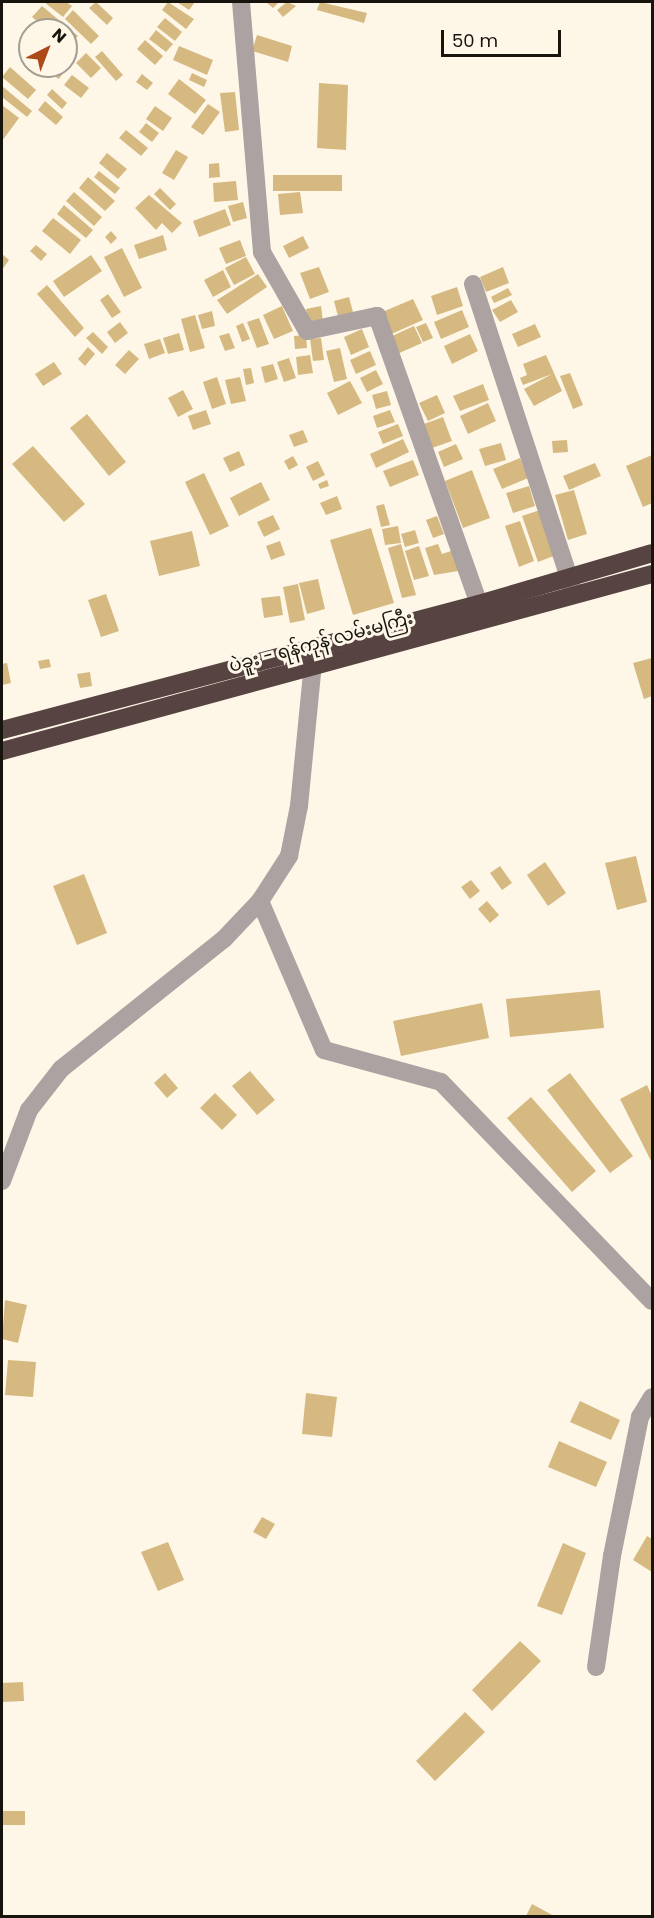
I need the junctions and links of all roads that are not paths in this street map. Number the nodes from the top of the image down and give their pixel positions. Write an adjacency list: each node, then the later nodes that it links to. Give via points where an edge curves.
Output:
1 (241, 2): 7 (street, via 262,252 307,331 377,316)
2 (473, 284): 5 (street)
3 (652, 553): 5 (highway, ပဲခူး - ရန်ကုန် လမ်းမကြီး)
4 (652, 574): 6 (highway, ပဲခူး - ရန်ကုန် လမ်းမကြီး)
5 (569, 576): 6 (street); 7 (highway, ပဲခူး - ရန်ကုန် လမ်းမကြီး)
6 (575, 597): 8 (highway, ပဲခူး - ရန်ကုန် လမ်းမကြီး)
7 (479, 604): 8 (highway, ပဲခူး - ရန်ကုန် လမ်းမကြီး)
8 (310, 656): 9 (highway, ပဲခူး - ရန်ကုန် လမ်းမကြီး); 10 (highway, ပဲခူး - ရန်ကုန် လမ်းမကြီး); 11 (street, via 299,806 289,856)
9 (2, 730)
10 (2, 751)
11 (260, 901): 12 (street, via 224,939 61,1070 29,1110); 13 (street, via 324,1050 441,1082)
12 (2, 1180)
13 (652, 1301)
14 (652, 1397): 15 (street, via 640,1416 612,1556)
15 (596, 1666)

